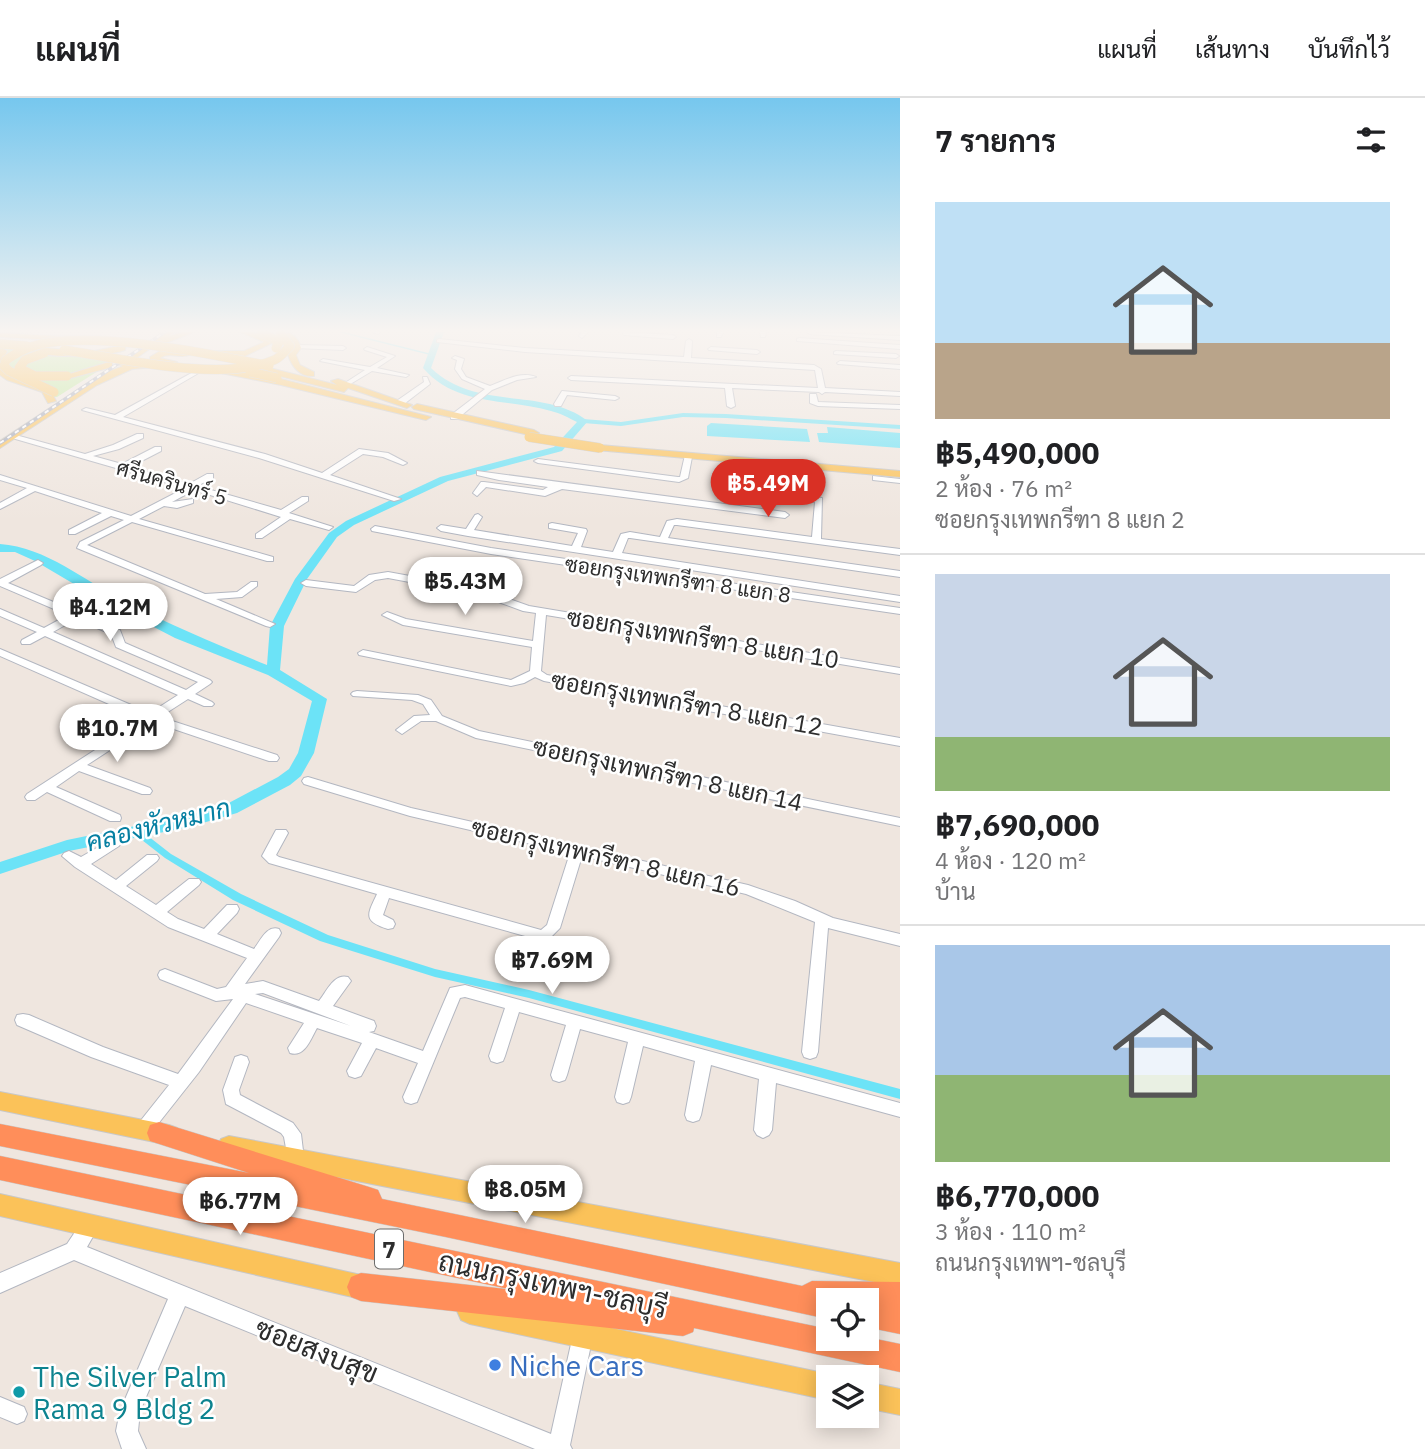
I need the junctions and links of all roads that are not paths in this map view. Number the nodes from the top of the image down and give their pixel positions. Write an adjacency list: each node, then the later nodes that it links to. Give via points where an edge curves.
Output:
1 (48, 395): 17 (main road)
2 (49, 395): 17 (main road, bridge)
3 (58, 395): 17 (main road)
4 (76, 395): 28 (main road)
5 (158, 395): 24 (street)
6 (335, 395): 25 (main road)
7 (347, 395): 25 (main road)
8 (373, 395): 18 (main road)
9 (415, 395): 18 (street)
10 (482, 395): 26 (street)
11 (564, 395): 19 (street)
12 (585, 395): 16 (street)
13 (616, 395): 16 (street)
14 (729, 395): 20 (street)
15 (813, 396): 21 (street, via 818,404)
16 (615, 398): 22 (street)
17 (50, 400): 30 (main road)
18 (405, 404): 26 (main road)
19 (558, 404)
20 (731, 406)
21 (900, 407)
22 (613, 409)
23 (86, 410): 24 (street)
24 (118, 417): 40 (street)
25 (426, 417): 27 (main road)
26 (454, 417): 27 (main road)
27 (476, 425): 27 (main road, via 550,435 539,443 487,433); 33 (main road, bridge)
28 (15, 436): 31 (main road); 34 (street, ศรีนครินทร์ 5)
29 (140, 436): 34 (street)
30 (0, 438)
31 (0, 446)
32 (158, 449): 37 (street)
33 (686, 455): 33 (main road, via 587,448 595,441 677,449); 35 (street, via 684,478 679,480); 39 (main road)
34 (85, 456): 37 (street, ศรีนครินทร์ 5)
35 (538, 461)
36 (402, 463): 40 (street, via 362,451)
37 (122, 467): 44 (street, ศรีนครินทร์ 5)
38 (480, 473): 54 (street)
39 (900, 474): 43 (street)
40 (324, 475): 51 (street)
41 (210, 476): 44 (street)
42 (0, 477): 45 (street)
43 (876, 478)
44 (191, 487): 53 (street, ศรีนครินทร์ 5); 55 (street)
45 (34, 488): 49 (street); 56 (street)
46 (720, 490): 73 (street, via 819,500)
47 (250, 494): 53 (street)
48 (477, 494): 54 (street, via 481,485 489,484)
49 (64, 498): 57 (street, via 61,504); 59 (street)
50 (305, 499): 60 (street)
51 (397, 499)
52 (190, 501): 55 (street)
53 (238, 501): 60 (street, ศรีนครินทร์ 5)
54 (680, 502): 58 (street)
55 (163, 503): 63 (street)
56 (0, 506)
57 (71, 509)
58 (733, 509): 61 (street); 68 (street)
59 (110, 513): 63 (street); 69 (street)
60 (284, 515): 65 (street, ศรีนครินทร์ 5); 71 (street)
61 (785, 516)
62 (478, 517): 70 (street)
63 (131, 519): 77 (street); 82 (street, via 82,548)
64 (552, 526): 74 (street, via 583,531)
65 (329, 527)
66 (441, 528): 70 (street)
67 (375, 529): 85 (street, ซอยกรุงเทพกรีฑา 8 แยก 8, via 491,551)
68 (729, 529): 72 (street, via 673,522); 73 (street)
69 (72, 532)
70 (468, 533): 74 (street)
71 (259, 536)
72 (663, 540): 76 (street, via 624,536); 79 (street)
73 (816, 541): 75 (street)
74 (575, 550): 76 (street)
75 (900, 552)
76 (616, 556): 83 (street)
77 (270, 559)
78 (38, 563): 88 (street, via 0,583)
79 (900, 574)
80 (306, 583): 87 (street, ซอยกรุงเทพกรีฑา 8 แยก 10, via 356,589 372,577 388,575 481,592)
81 (254, 584): 82 (street, via 239,595)
82 (205, 596): 90 (street)
83 (900, 599)
84 (100, 602): 88 (street)
85 (900, 611)
86 (0, 612): 91 (street)
87 (541, 612): 93 (street, ซอยกรุงเทพกรีฑา 8 แยก 12); 96 (street, ซอยกรุงเทพกรีฑา 8 แยก 10)
88 (76, 615): 91 (street); 99 (street, via 116,632 120,645 205,680 206,684)
89 (387, 615): 93 (street, via 403,622)
90 (270, 624)
91 (46, 631): 92 (street); 99 (street)
92 (26, 642)
93 (536, 645): 97 (street, ซอยกรุงเทพกรีฑา 8 แยก 12)
94 (0, 652): 101 (street)
95 (363, 653): 97 (street, via 511,683)
96 (900, 671)
97 (535, 672): 104 (street, ซอยกรุงเทพกรีฑา 8 แยก 12, via 544,678)
98 (357, 694): 102 (street, ซอยกรุงเทพกรีฑา 8 แยก 14, via 414,697 427,702)
99 (187, 696): 100 (street); 101 (street)
100 (208, 704)
101 (151, 718): 105 (street); 106 (street)
102 (438, 718): 103 (street, via 418,718); 112 (street, ซอยกรุงเทพกรีฑา 8 แยก 14, via 476,734)
103 (402, 730)
104 (900, 742)
105 (273, 758)
106 (77, 766): 108 (street); 109 (street)
107 (308, 782): 115 (street, ซอยกรุงเทพกรีฑา 8 แยก 16, via 410,812)
108 (46, 787): 110 (street); 111 (street)
109 (146, 791)
110 (31, 797)
111 (115, 818)
112 (900, 822)
113 (281, 833): 119 (street, via 269,852 274,860)
114 (114, 843): 118 (street, via 74,860)
115 (576, 851): 119 (street, via 553,928 543,936); 122 (street, ซอยกรุงเทพกรีฑา 8 แยก 16, via 748,890)
116 (152, 858): 118 (street)
117 (194, 882): 121 (street)
118 (116, 887): 121 (street)
119 (384, 893): 123 (street, via 375,914)
120 (232, 909): 125 (street)
121 (157, 912): 125 (street)
122 (822, 920): 126 (street, ซอยกรุงเทพกรีฑา 8 แยก 16); 138 (street)
123 (388, 924)
124 (274, 933): 127 (street)
125 (207, 936): 127 (street)
126 (900, 940)
127 (255, 956): 130 (street)
128 (165, 975): 130 (street, via 216,995)
129 (344, 981): 132 (street)
130 (236, 993): 132 (street); 146 (street, via 218,1033)
131 (514, 1005): 134 (street); 139 (street); 141 (street, via 455,992)
132 (319, 1014): 135 (street); 137 (street)
133 (23, 1020): 146 (street)
134 (575, 1021): 136 (street); 144 (street)
135 (370, 1033): 141 (street); 143 (street)
136 (637, 1039): 140 (street); 148 (street)
137 (296, 1048)
138 (810, 1052)
139 (498, 1056)
140 (704, 1058): 145 (street); 151 (street)
141 (428, 1059): 147 (street)
142 (241, 1062): 155 (street, via 232,1099 287,1128)
143 (355, 1070)
144 (559, 1075)
145 (768, 1075): 150 (street); 152 (street)
146 (180, 1082): 153 (street)
147 (411, 1097)
148 (623, 1097)
149 (0, 1101): 153 (main road)
150 (900, 1110)
151 (693, 1115)
152 (763, 1130)
153 (151, 1131): 155 (main road); 158 (highway)
154 (0, 1135): 158 (highway, ถนนกรุงเทพฯ-ชลบุรี / 7)
155 (295, 1159): 161 (main road)
156 (0, 1168): 170 (highway, ถนนกรุงเทพฯ-ชลบุรี / 7)
157 (0, 1205): 159 (main road)
158 (446, 1224): 165 (highway, ถนนกรุงเทพฯ-ชลบุรี / 7)
159 (90, 1226): 160 (street); 163 (main road)
160 (74, 1251): 162 (street); 164 (street, ซอยสงบสุข)
161 (900, 1275)
162 (0, 1283)
163 (361, 1287): 170 (highway); 171 (main road)
164 (180, 1294): 176 (street, via 130,1411 127,1431); 177 (street, ซอยสงบสุข)
165 (777, 1295): 166 (highway); 167 (highway, ถนนกรุงเทพฯ-ชลบุรี / 7)
166 (900, 1296)
167 (816, 1303)
168 (879, 1316): 169 (highway)
169 (900, 1320)
170 (776, 1333): 172 (highway, ถนนกรุงเทพฯ-ชลบุรี / 7)
171 (583, 1335): 173 (main road); 177 (street)
172 (900, 1358)
173 (816, 1384)
174 (879, 1398): 175 (main road)
175 (900, 1402)
176 (135, 1449)
177 (560, 1449)

